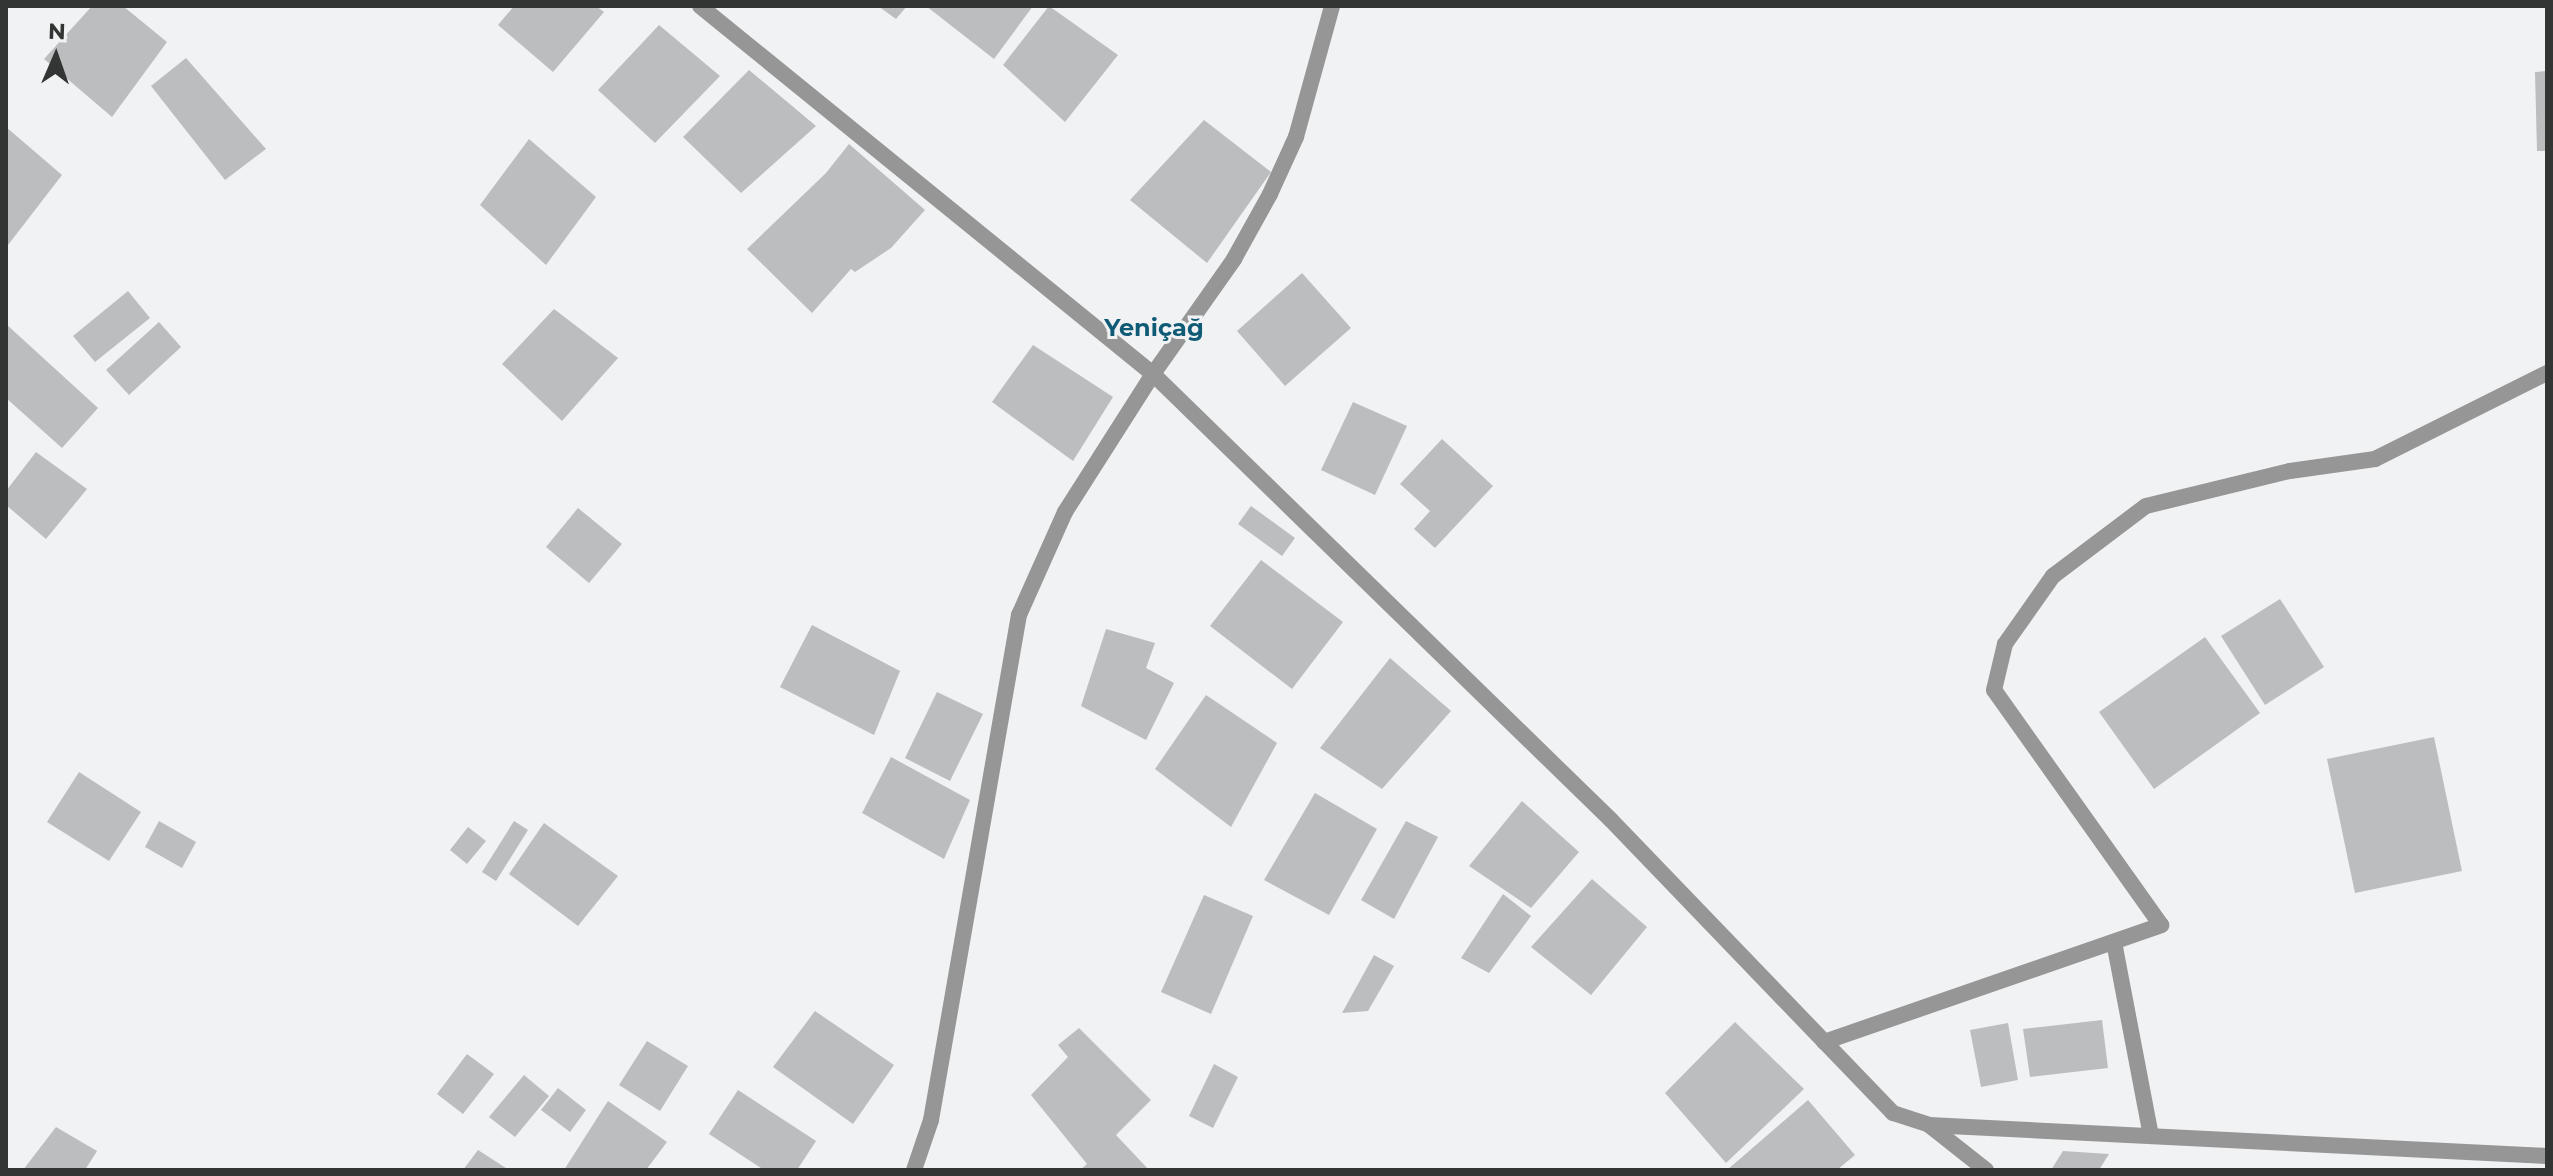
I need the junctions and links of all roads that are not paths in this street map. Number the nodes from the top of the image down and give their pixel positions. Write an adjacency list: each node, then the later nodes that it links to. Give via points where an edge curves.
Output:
1 (700, 6): 4 (street)
2 (1332, 6): 4 (street, via 1296,137 1270,194 1234,259)
3 (2547, 373): 5 (street, via 2375,459 2290,471 2146,506 2053,576 2005,644 1994,690 2161,925)
4 (1153, 374): 6 (street, via 1611,820); 10 (street, via 1065,512 1019,615 931,1120)
5 (2114, 942): 6 (street); 8 (street)
6 (1824, 1042): 7 (street, via 1893,1113)
7 (1929, 1125): 8 (street); 11 (street)
8 (2151, 1136): 9 (street)
9 (2547, 1156)
10 (914, 1170)
11 (1986, 1170)

